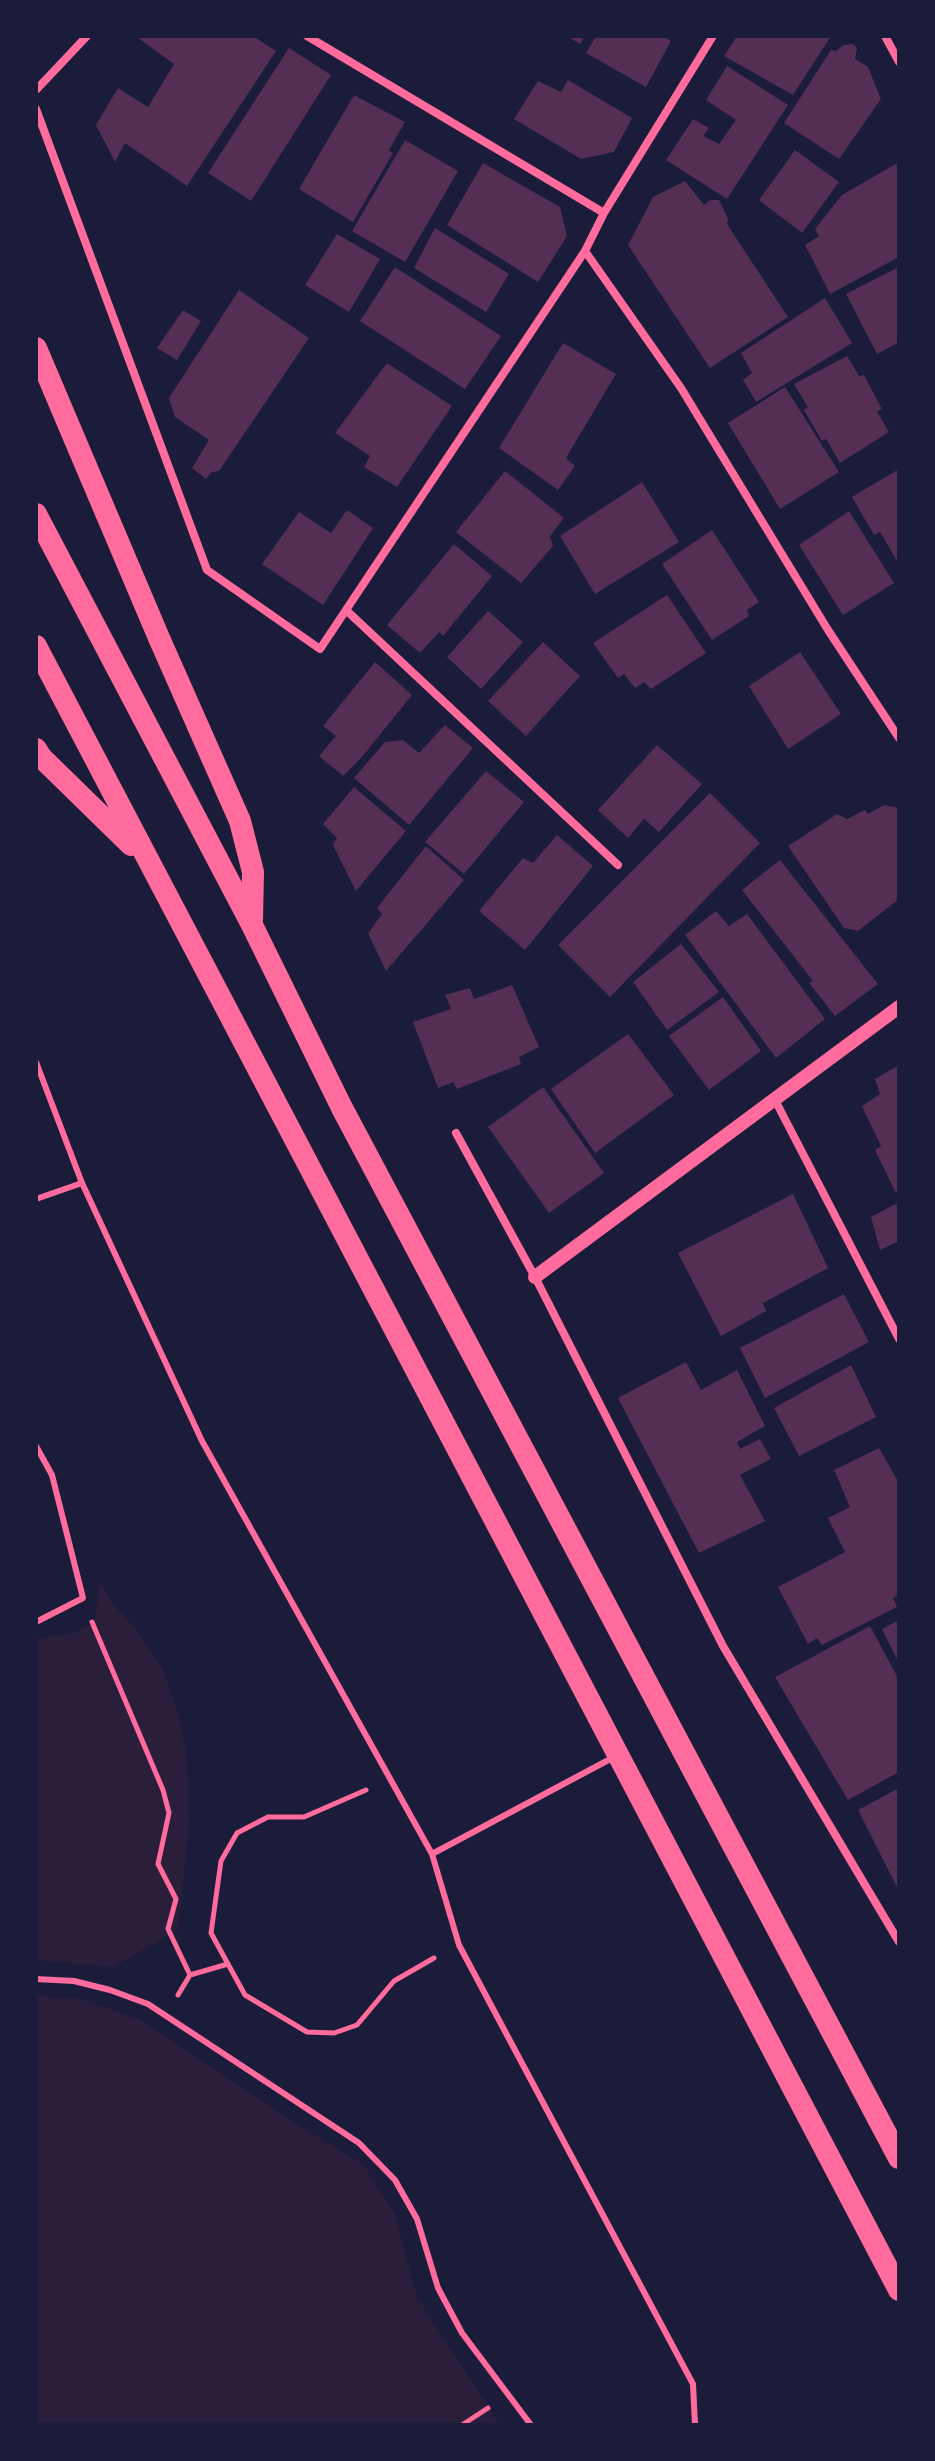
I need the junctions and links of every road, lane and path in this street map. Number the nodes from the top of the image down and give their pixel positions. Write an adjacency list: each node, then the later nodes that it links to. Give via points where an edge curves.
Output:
1 (87, 36): 6 (street)
2 (307, 36): 8 (street)
3 (713, 36): 8 (street)
4 (885, 36): 5 (street)
5 (899, 62)
6 (36, 90)
7 (36, 109): 12 (street, via 207,570 320,649)
8 (604, 213): 9 (street)
9 (585, 251): 12 (street); 14 (street, via 681,388)
10 (36, 348): 18 (highway, via 240,821 253,872)
11 (36, 514): 18 (highway)
12 (346, 610): 17 (street)
13 (36, 646): 16 (highway)
14 (899, 738)
15 (36, 749): 16 (highway)
16 (146, 859): 30 (highway)
17 (618, 865)
18 (252, 925): 39 (highway, via 342,1108)
19 (899, 1007): 21 (street)
20 (36, 1062): 23 (lane)
21 (775, 1100): 25 (street); 26 (street)
22 (456, 1133): 25 (street)
23 (82, 1183): 24 (lane); 31 (lane, via 202,1441)
24 (36, 1199)
25 (535, 1277): 33 (street, via 723,1646)
26 (899, 1339)
27 (36, 1446): 28 (lane, via 52,1475)
28 (83, 1598): 29 (lane); 36 (path, via 163,1790 169,1813 158,1864 176,1899 168,1929)
29 (36, 1622)
30 (617, 1756): 32 (lane); 40 (highway)
31 (389, 1781): 32 (lane); 35 (path, via 304,1817 268,1817 237,1833 221,1861 212,1916 211,1933)
32 (432, 1854): 34 (lane)
33 (899, 1942)
34 (459, 1945): 35 (path, via 394,1981 357,2025 334,2033 307,2032 245,1995); 42 (lane, via 693,2384)
35 (228, 1964): 36 (path)
36 (190, 1975): 38 (path)
37 (36, 1979): 38 (lane, via 110,1990)
38 (166, 2015): 41 (lane, via 359,2143 395,2180 417,2219 438,2288 462,2333)
39 (899, 2158)
40 (899, 2290)
41 (531, 2425)
42 (695, 2425)

